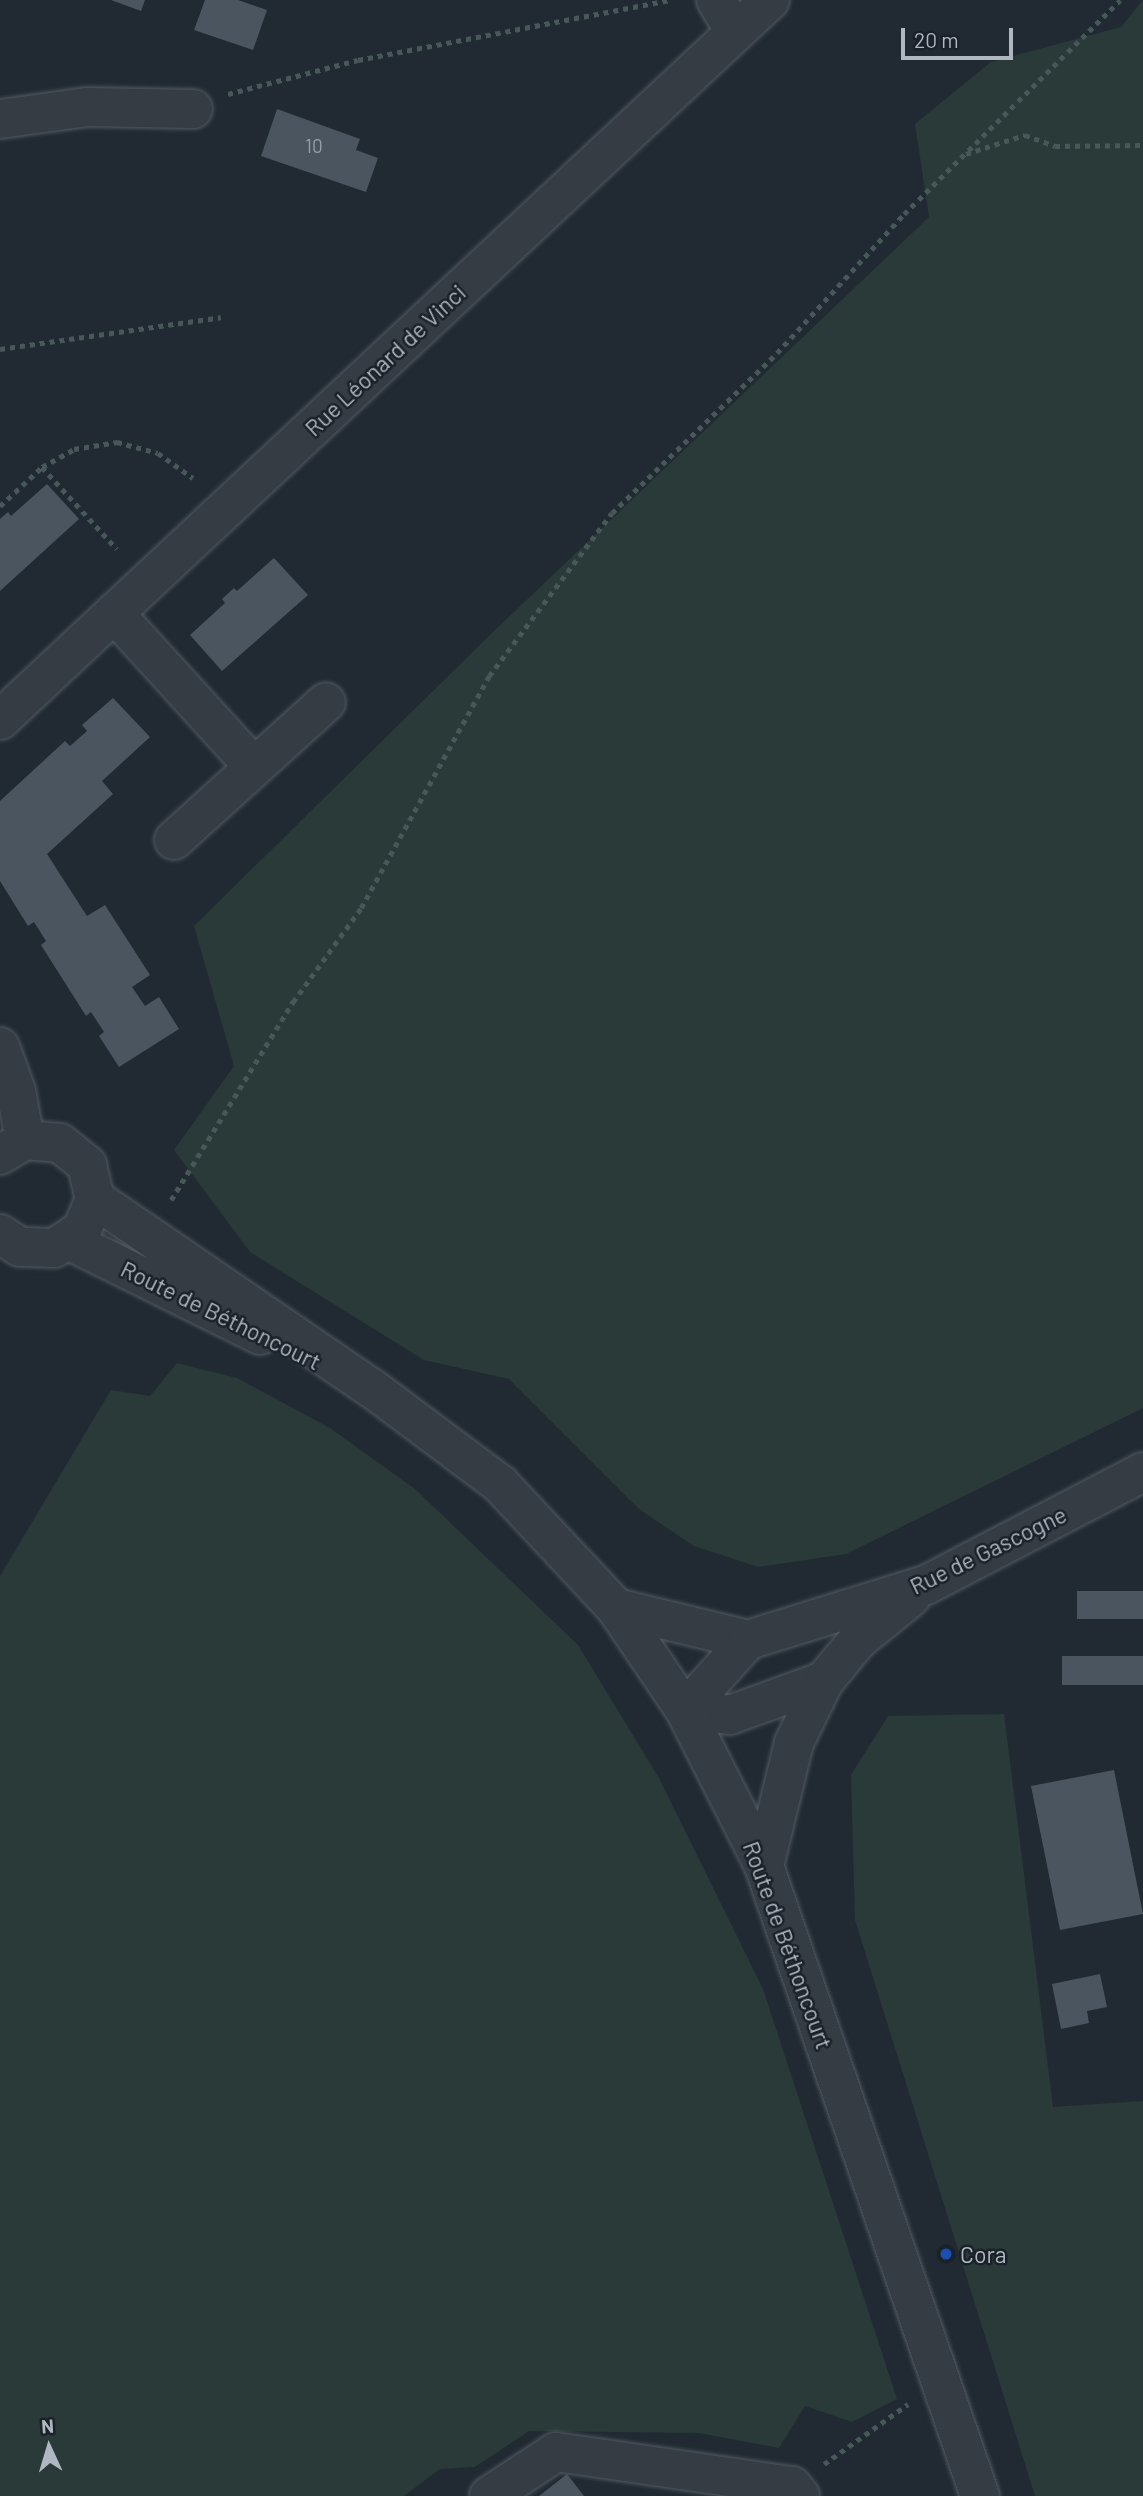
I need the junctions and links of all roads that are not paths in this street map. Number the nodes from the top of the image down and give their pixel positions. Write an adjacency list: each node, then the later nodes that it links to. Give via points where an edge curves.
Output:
1 (716, 0): 3 (street)
2 (770, 0): 3 (street, Rue Léonard de Vinci)
3 (735, 32): 6 (street, Rue Léonard de Vinci)
4 (193, 109): 5 (street, via 88,107)
5 (0, 119)
6 (114, 613): 8 (street, Rue Léonard de Vinci); 9 (street)
7 (326, 702): 9 (street)
8 (0, 719)
9 (254, 767): 10 (street)
10 (174, 840)
11 (0, 1047): 12 (street, via 16,1091)
12 (13, 1147): 13 (street, via 43,1138 75,1152 87,1165)
13 (95, 1199): 15 (street, via 91,1215); 16 (street, Route de Béthoncourt)
14 (0, 1234): 15 (street, via 20,1247 37,1250)
15 (70, 1241): 16 (street, Route de Béthoncourt)
16 (373, 1389): 19 (street, Route de Béthoncourt, via 500,1484)
17 (1143, 1472): 18 (street, Rue de Gascogne)
18 (926, 1585): 20 (street, Rue de Gascogne); 21 (street, via 858,1640)
19 (615, 1608): 20 (street); 22 (street, Route de Béthoncourt)
20 (748, 1640): 22 (street)
21 (824, 1681): 22 (street, via 730,1715); 23 (street, via 794,1743)
22 (685, 1710): 23 (street, Route de Béthoncourt)
23 (764, 1866): 26 (street, Route de Béthoncourt)
24 (796, 2491): 25 (street, via 556,2452)
25 (489, 2496)
26 (980, 2496)

